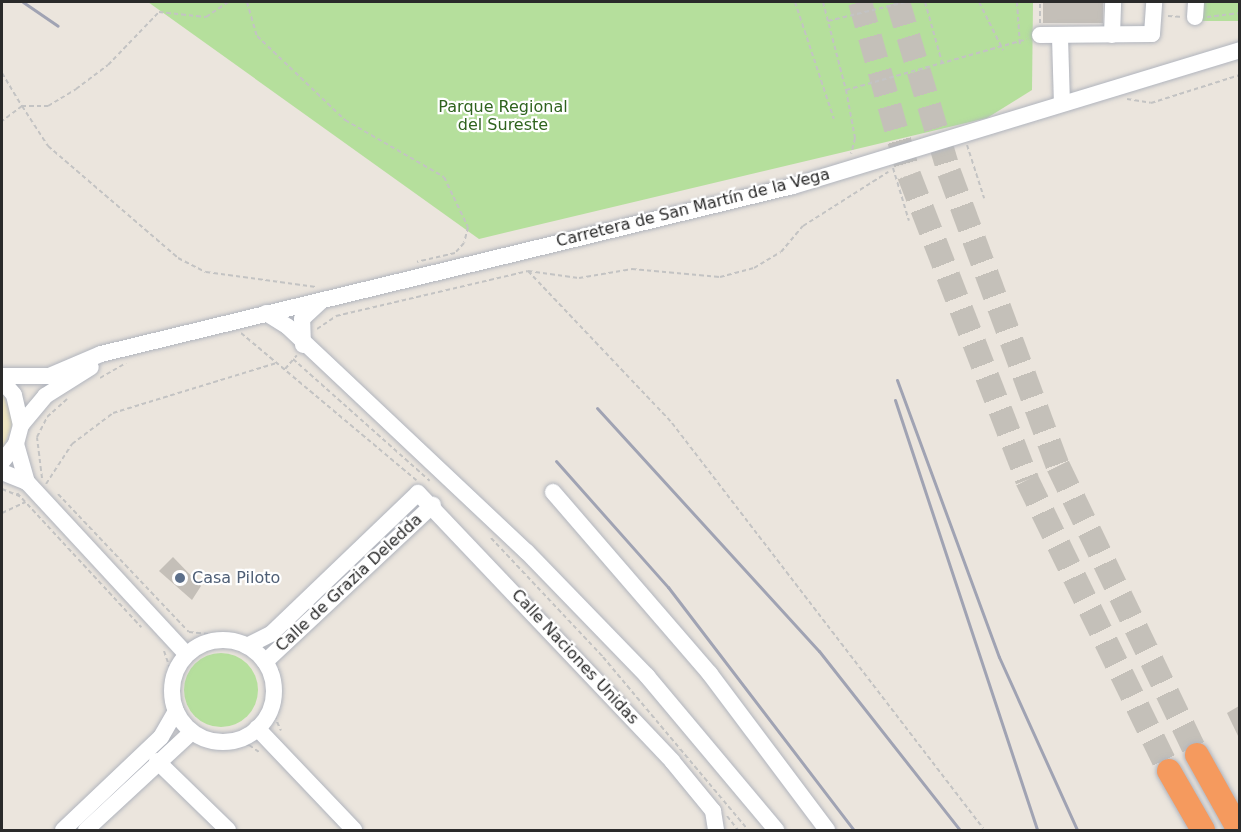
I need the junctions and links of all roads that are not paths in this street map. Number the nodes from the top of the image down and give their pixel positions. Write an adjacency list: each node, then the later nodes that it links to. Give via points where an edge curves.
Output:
1 (1113, 2): 4 (street)
2 (1154, 2): 4 (street, via 1152,34)
3 (1040, 35): 5 (street)
4 (1112, 35): 5 (street)
5 (1060, 37): 7 (street)
6 (1239, 50): 7 (street, Carretera de San Martín de la Vega)
7 (1062, 103): 8 (street, Carretera de San Martín de la Vega, via 912,150 891,162)
8 (328, 291): 9 (street, Carretera de San Martín de la Vega); 10 (street, via 302,319)
9 (266, 313): 10 (street, via 288,327); 11 (street, Carretera de San Martín de la Vega)
10 (302, 349): 37 (street, via 589,615)
11 (136, 351): 12 (street, Carretera de San Martín de la Vega, via 49,376); 14 (street, Carretera de San Martín de la Vega, via 45,396)
12 (2, 376)
13 (2, 381): 14 (street, via 14,395)
14 (21, 425): 15 (street)
15 (23, 445): 16 (street); 18 (street)
16 (2, 462)
17 (2, 472): 18 (street)
18 (33, 487): 23 (street)
19 (553, 492): 38 (street, via 710,674)
20 (418, 493): 21 (street, Calle Naciones Unidas); 22 (street, Calle de Grazia Deledda, via 272,633)
21 (433, 505): 24 (street, Calle de Grazia Deledda); 36 (street, Calle Naciones Unidas, via 672,761 713,811)
22 (247, 641): 23 (street, via 215,640); 24 (street)
23 (186, 654): 25 (street, via 171,686)
24 (273, 662): 26 (street, via 274,690 266,718)
25 (172, 709): 27 (street); 32 (street, via 161,737)
26 (257, 728): 27 (street, via 225,742); 35 (street)
27 (195, 738): 29 (street)
28 (1197, 755): 31 (highway)
29 (158, 761): 33 (street); 34 (street)
30 (1169, 771): 39 (highway)
31 (1233, 803): 40 (highway)
32 (63, 831)
33 (86, 831)
34 (228, 831)
35 (354, 831)
36 (716, 831)
37 (776, 831)
38 (827, 831)
39 (1203, 831)
40 (1239, 831)

